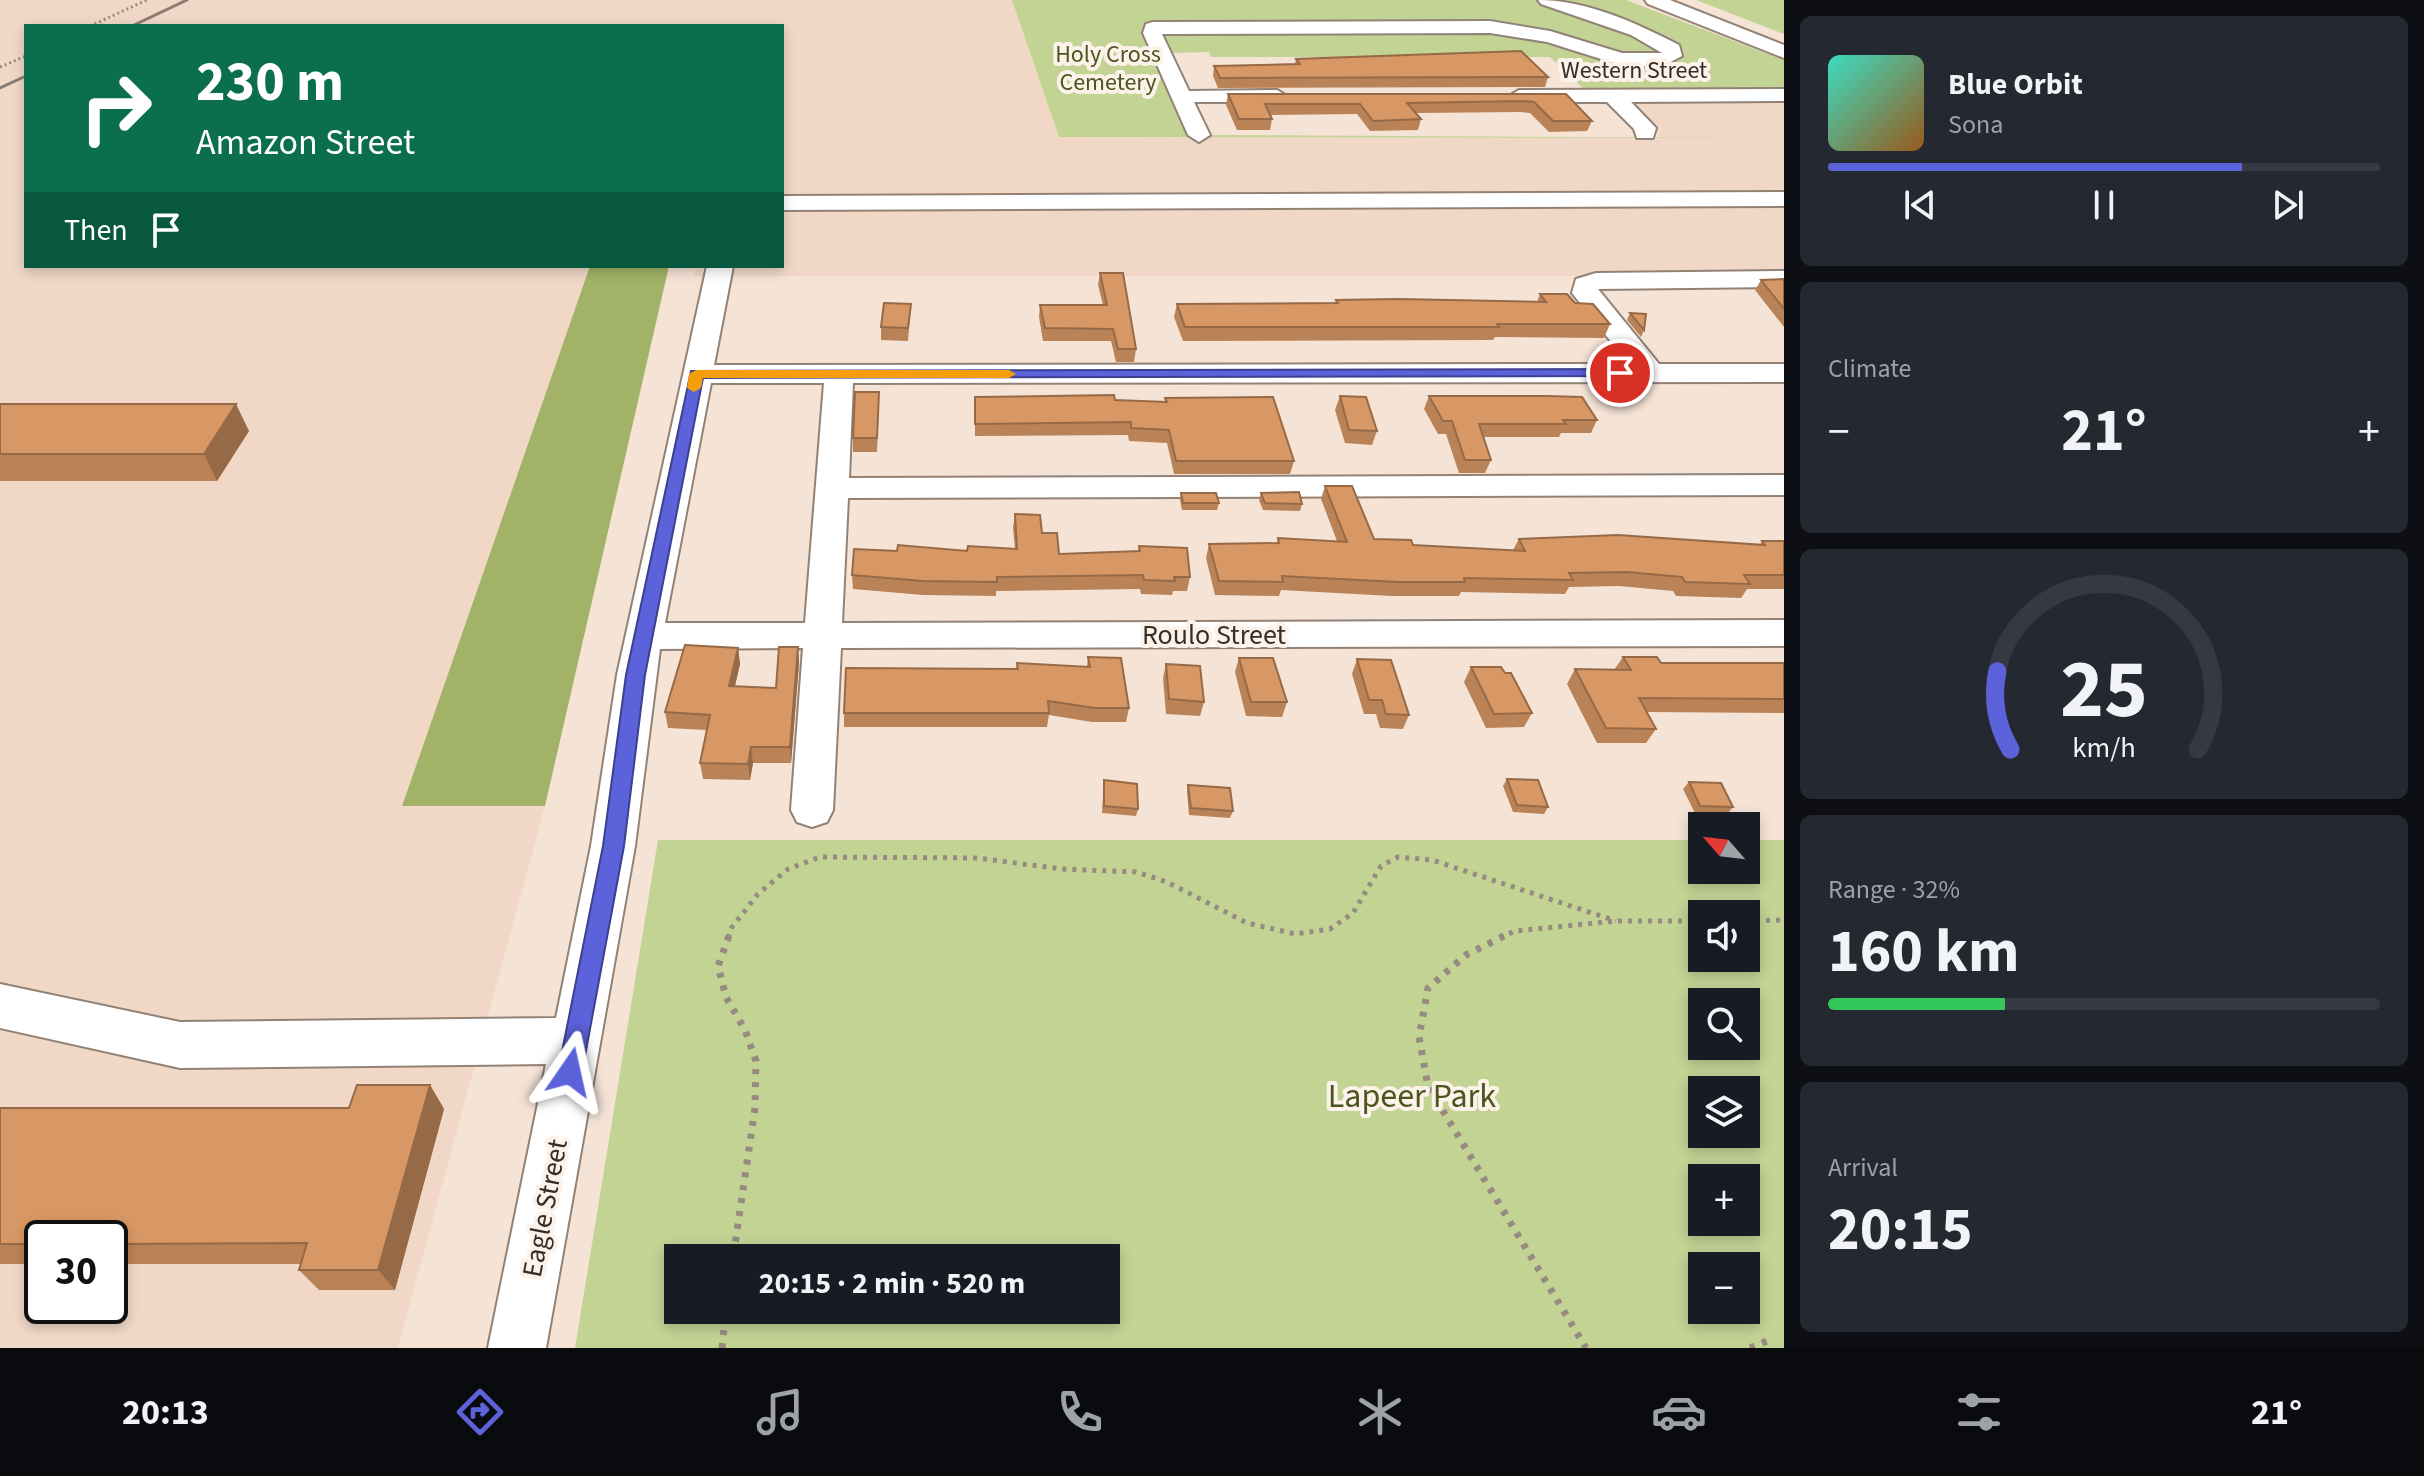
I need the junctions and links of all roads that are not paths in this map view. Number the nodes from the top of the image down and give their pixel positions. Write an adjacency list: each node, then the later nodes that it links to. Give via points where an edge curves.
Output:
1 (1547, 0): 5 (street, via 1638,31 1672,49 1672,56 1629,60 1525,32)
2 (1654, 0): 7 (street)
3 (1687, 0): 6 (street)
4 (1430, 9): 5 (street)
5 (1446, 26): 12 (street, via 1153,28)
6 (1784, 38)
7 (1784, 52)
8 (1784, 95): 11 (street, Western Street)
9 (1290, 96): 12 (street)
10 (1495, 96): 11 (street, Western Street)
11 (1613, 96): 14 (street)
12 (1192, 104): 13 (street); 15 (street)
13 (1165, 111)
14 (1645, 133)
15 (1199, 135)
16 (1784, 199): 17 (street)
17 (784, 203)
18 (718, 271): 22 (street, Eagle Street)
19 (1784, 279): 20 (street, via 1585,285 1585,293)
20 (1651, 373): 21 (street); 23 (street)
21 (1784, 373)
22 (696, 374): 23 (street); 28 (street, Eagle Street)
23 (839, 374): 25 (street)
24 (1784, 485): 25 (street)
25 (832, 488): 27 (street)
26 (1784, 633): 27 (street, Roulo Street)
27 (823, 635): 28 (street, Roulo Street); 29 (street)
28 (644, 636): 31 (street, Eagle Street, via 613,846)
29 (812, 810)
30 (0, 1006): 31 (street, via 180,1045)
31 (576, 1041): 32 (street, Eagle Street)
32 (517, 1348)

